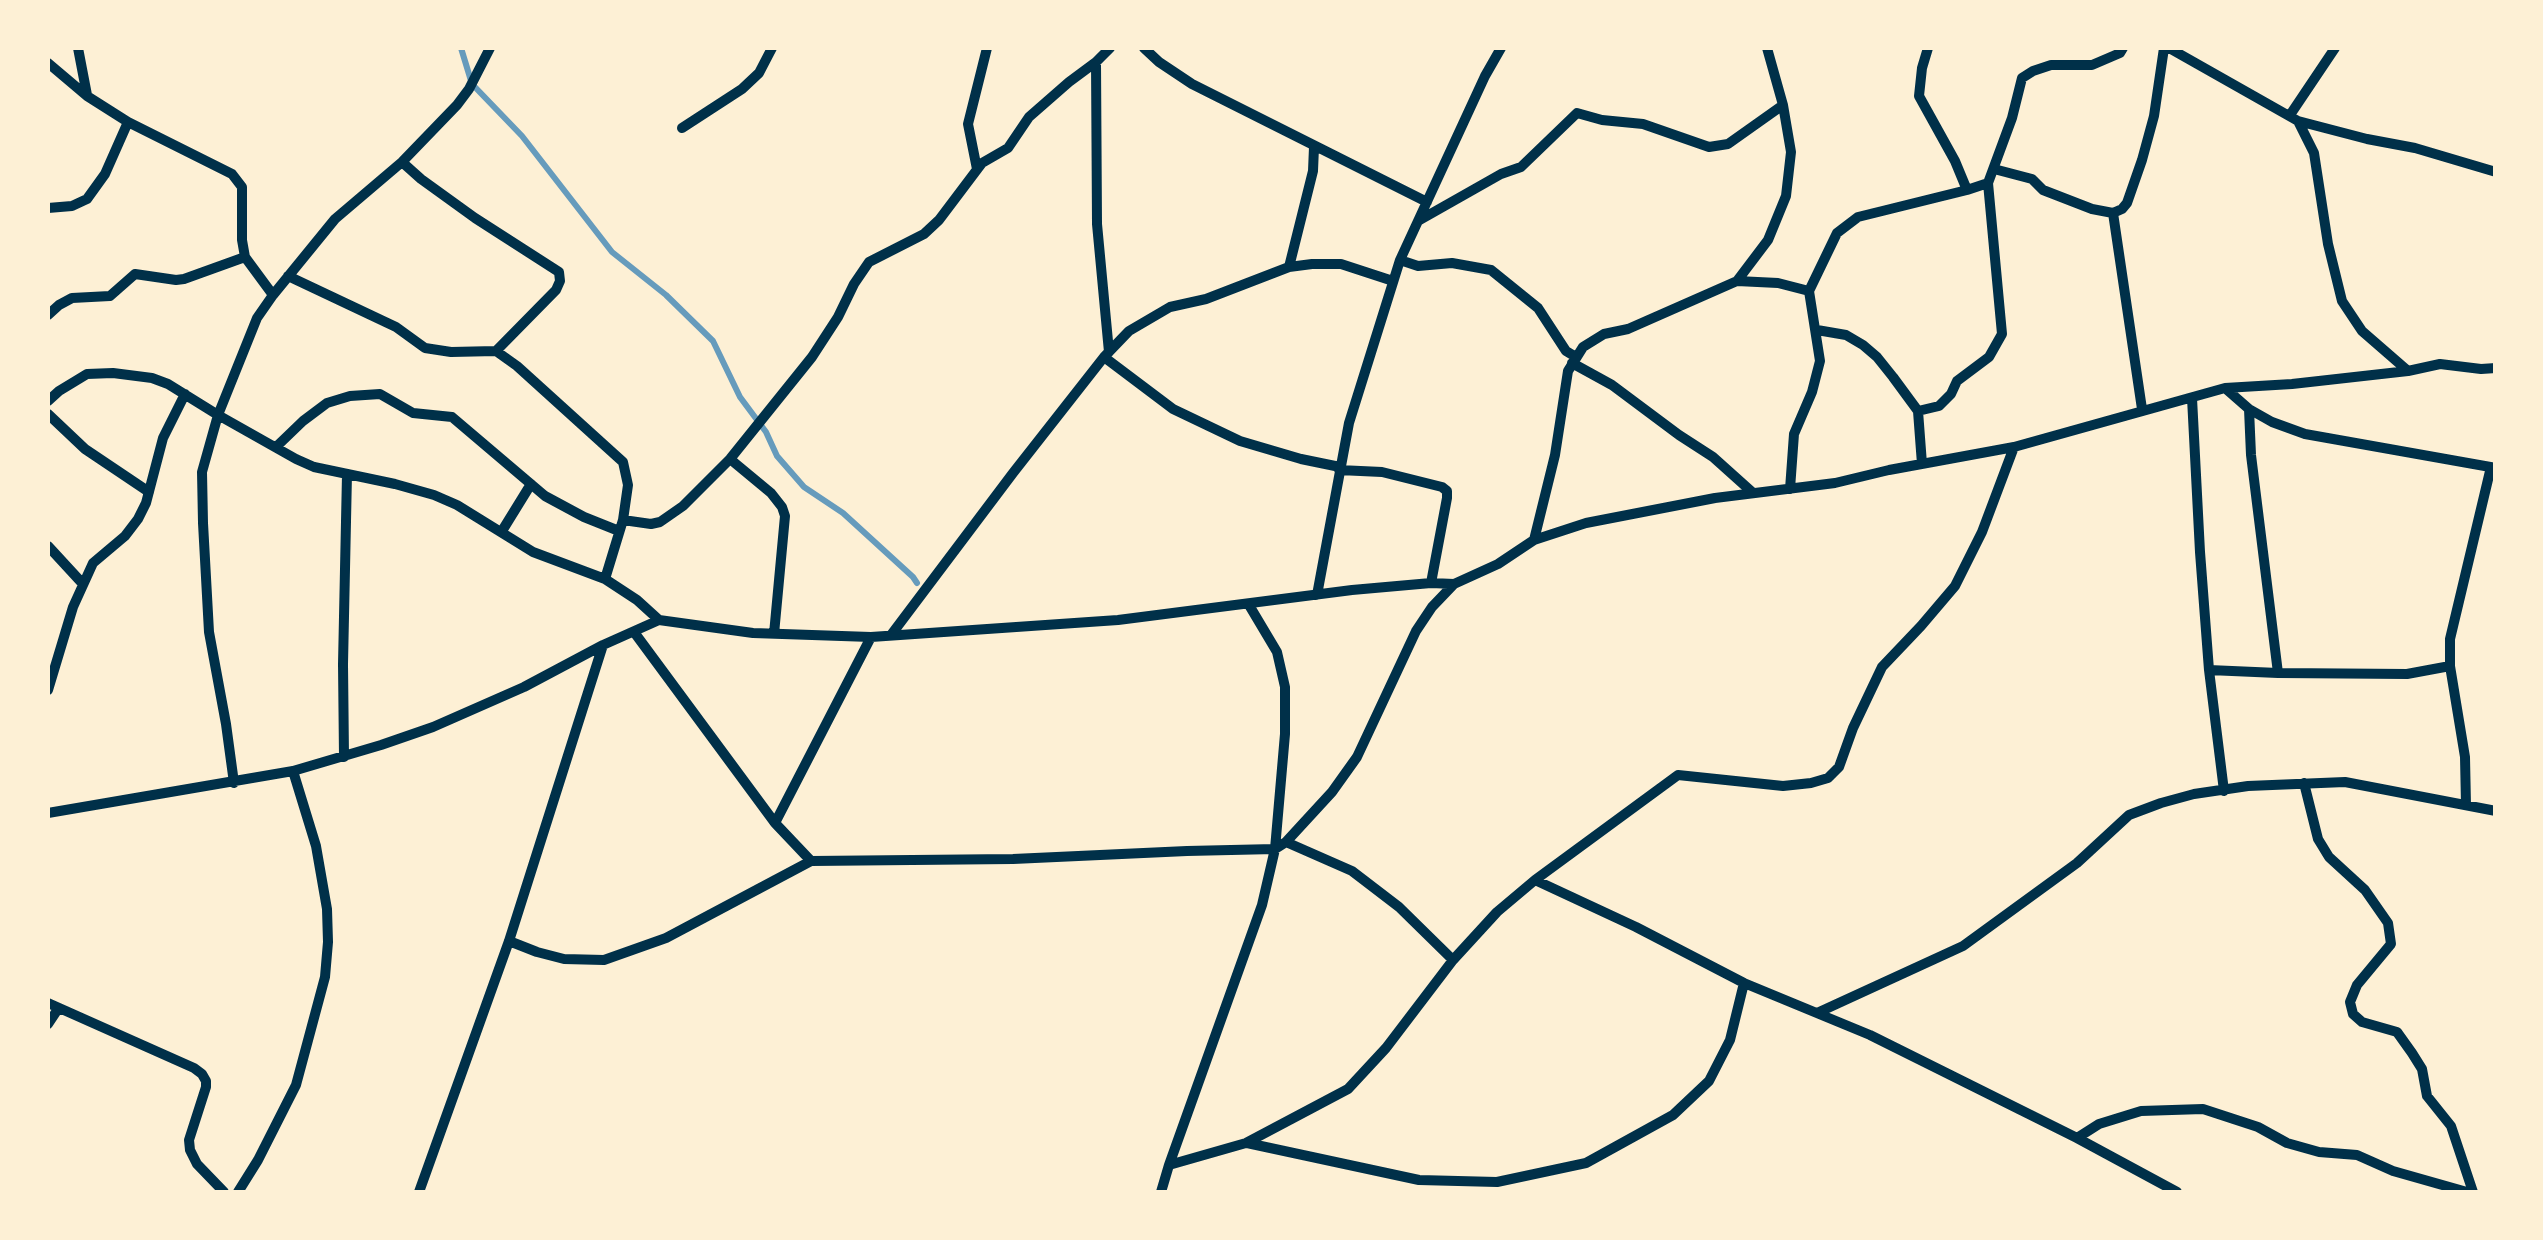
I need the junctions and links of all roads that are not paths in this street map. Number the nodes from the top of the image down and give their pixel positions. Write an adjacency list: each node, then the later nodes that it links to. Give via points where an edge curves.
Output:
1 (78, 48): 15 (street)
2 (490, 48): 21 (street, via 469,89)
3 (772, 48): 19 (street, via 742,89)
4 (988, 48): 23 (street, via 968,124)
5 (1110, 48): 13 (street)
6 (1144, 48): 20 (street, via 1192,84)
7 (1502, 48): 27 (street)
8 (1767, 48): 16 (street)
9 (1928, 48): 26 (street, via 1919,96)
10 (2123, 48): 22 (street, via 2092,65 2052,65 2022,78)
11 (2167, 48): 17 (street); 29 (street, via 2142,160 2127,203)
12 (2335, 48): 17 (street)
13 (1096, 62): 23 (street, via 1029,118 1008,148); 42 (street)
14 (48, 63): 15 (street)
15 (87, 96): 18 (street)
16 (1783, 105): 30 (street, via 1728,144 1709,147 1643,124 1577,113 1520,167); 36 (street, via 1790,152 1786,196 1768,240)
17 (2294, 118): 24 (street); 45 (street, via 2314,154 2342,301 2362,331)
18 (128, 122): 28 (street, via 87,199); 31 (street, via 238,180)
19 (682, 128)
20 (1314, 147): 27 (street); 33 (street)
21 (402, 162): 34 (street, via 335,219); 41 (street, via 559,272 556,290)
22 (1994, 168): 25 (street); 29 (street)
23 (977, 169): 57 (street, via 924,234 870,262 812,358)
24 (2496, 172)
25 (1988, 182): 26 (street); 52 (street, via 2002,334 1989,357 1957,381 1939,406)
26 (1967, 190): 37 (street, via 1858,217 1837,233)
27 (1426, 202): 30 (street)
28 (48, 208)
29 (2112, 213): 50 (street)
30 (1416, 222): 32 (street)
31 (245, 258): 38 (street); 39 (street, via 184,279 135,274 110,296 72,298)
32 (1400, 260): 35 (street); 43 (street, via 1491,270 1538,308)
33 (1289, 267): 35 (street, via 1340,264); 42 (street, via 1170,307 1129,331)
34 (288, 276): 38 (street); 41 (street, via 396,327 425,348)
35 (1393, 281): 59 (street)
36 (1737, 281): 37 (street); 43 (street, via 1604,334)
37 (1809, 291): 40 (street)
38 (272, 295): 54 (street)
39 (48, 315)
40 (1817, 330): 52 (street, via 1863,345); 63 (street, via 1820,362 1794,434)
41 (496, 351): 66 (street, via 623,462 628,485)
42 (1106, 355): 59 (street, via 1173,409 1240,441); 79 (street)
43 (1574, 360): 65 (street, via 1713,456); 68 (street)
44 (2496, 368): 45 (street, via 2440,364)
45 (2408, 370): 46 (street)
46 (2225, 388): 48 (street); 51 (street)
47 (185, 394): 49 (street, via 152,378 100,373 87,374); 54 (street); 64 (street)
48 (2192, 398): 50 (street); 83 (street)
49 (48, 401)
50 (2142, 410): 55 (street)
51 (2248, 410): 60 (street, via 2306,434); 84 (street)
52 (1918, 411): 58 (street)
53 (48, 414): 64 (street)
54 (218, 415): 56 (street); 88 (street, via 202,472 203,523 209,632)
55 (2014, 447): 58 (street); 98 (street, via 1954,586 1882,668 1828,778 1783,786 1678,774)
56 (276, 448): 61 (street); 62 (street, via 327,403 380,394 413,413 452,417)
57 (730, 458): 66 (street, via 660,522); 78 (street, via 771,494 784,516)
58 (1922, 464): 63 (street)
59 (1340, 468): 71 (street, via 1382,472 1446,492); 74 (street)
60 (2493, 468): 82 (street, via 2450,639)
61 (347, 474): 67 (street, via 434,495); 86 (street)
62 (530, 484): 66 (street, via 560,506); 67 (street)
63 (1790, 489): 65 (street)
64 (149, 492): 72 (street, via 138,519 93,563)
65 (1752, 492): 68 (street, via 1586,522)
66 (621, 525): 70 (street)
67 (502, 531): 70 (street, via 533,552)
68 (1534, 540): 73 (street)
69 (49, 552): 72 (street)
70 (605, 579): 76 (street)
71 (1431, 583): 73 (street); 74 (street)
72 (83, 584): 85 (street)
73 (1454, 584): 95 (street, via 1416,631 1357,757)
74 (1317, 595): 75 (street)
75 (1249, 604): 79 (street); 96 (street, via 1277,652 1286,687)
76 (659, 620): 77 (street); 78 (street)
77 (634, 632): 81 (street); 94 (street)
78 (774, 634): 80 (street)
79 (891, 635): 80 (street)
80 (871, 637): 94 (street)
81 (603, 645): 86 (street, via 433,727); 99 (street)
82 (2450, 666): 84 (street, via 2408,674); 91 (street, via 2466,757)
83 (2210, 670): 84 (street); 90 (street)
84 (2278, 673)
85 (48, 690)
86 (344, 757): 87 (street)
87 (294, 772): 88 (street); 109 (street, via 326,909 325,976 296,1085)
88 (234, 782): 93 (street)
89 (2304, 783): 90 (street); 91 (street, via 2345,782); 113 (street, via 2329,858 2388,922 2391,944 2357,986 2353,1014 2397,1032 2412,1053 2427,1096 2452,1126)
90 (2224, 790): 103 (street, via 2129,815 2077,863 1963,946)
91 (2466, 805): 92 (street)
92 (2496, 810)
93 (48, 812)
94 (774, 823): 97 (street)
95 (1286, 842): 96 (street); 100 (street, via 1352,871)
96 (1275, 849): 97 (street); 107 (street, via 1262,906)
97 (811, 861): 99 (street, via 666,938 604,960 564,959)
98 (1535, 880): 100 (street); 101 (street)
99 (510, 941): 110 (street)
100 (1453, 960): 106 (street, via 1348,1089)
101 (1744, 982): 103 (street); 106 (street, via 1730,1040 1708,1081 1673,1115 1586,1163 1496,1182 1419,1180)
102 (53, 1006): 104 (street); 108 (street, via 202,1074 206,1088 190,1150)
103 (1817, 1013): 105 (street)
104 (48, 1024)
105 (2077, 1138): 112 (street); 113 (street, via 2141,1111 2202,1110 2287,1143 2358,1155)
106 (1246, 1143): 107 (street)
107 (1169, 1164): 111 (street)
108 (224, 1192)
109 (238, 1192)
110 (419, 1192)
111 (1161, 1192)
112 (2177, 1192)
113 (2470, 1192)

